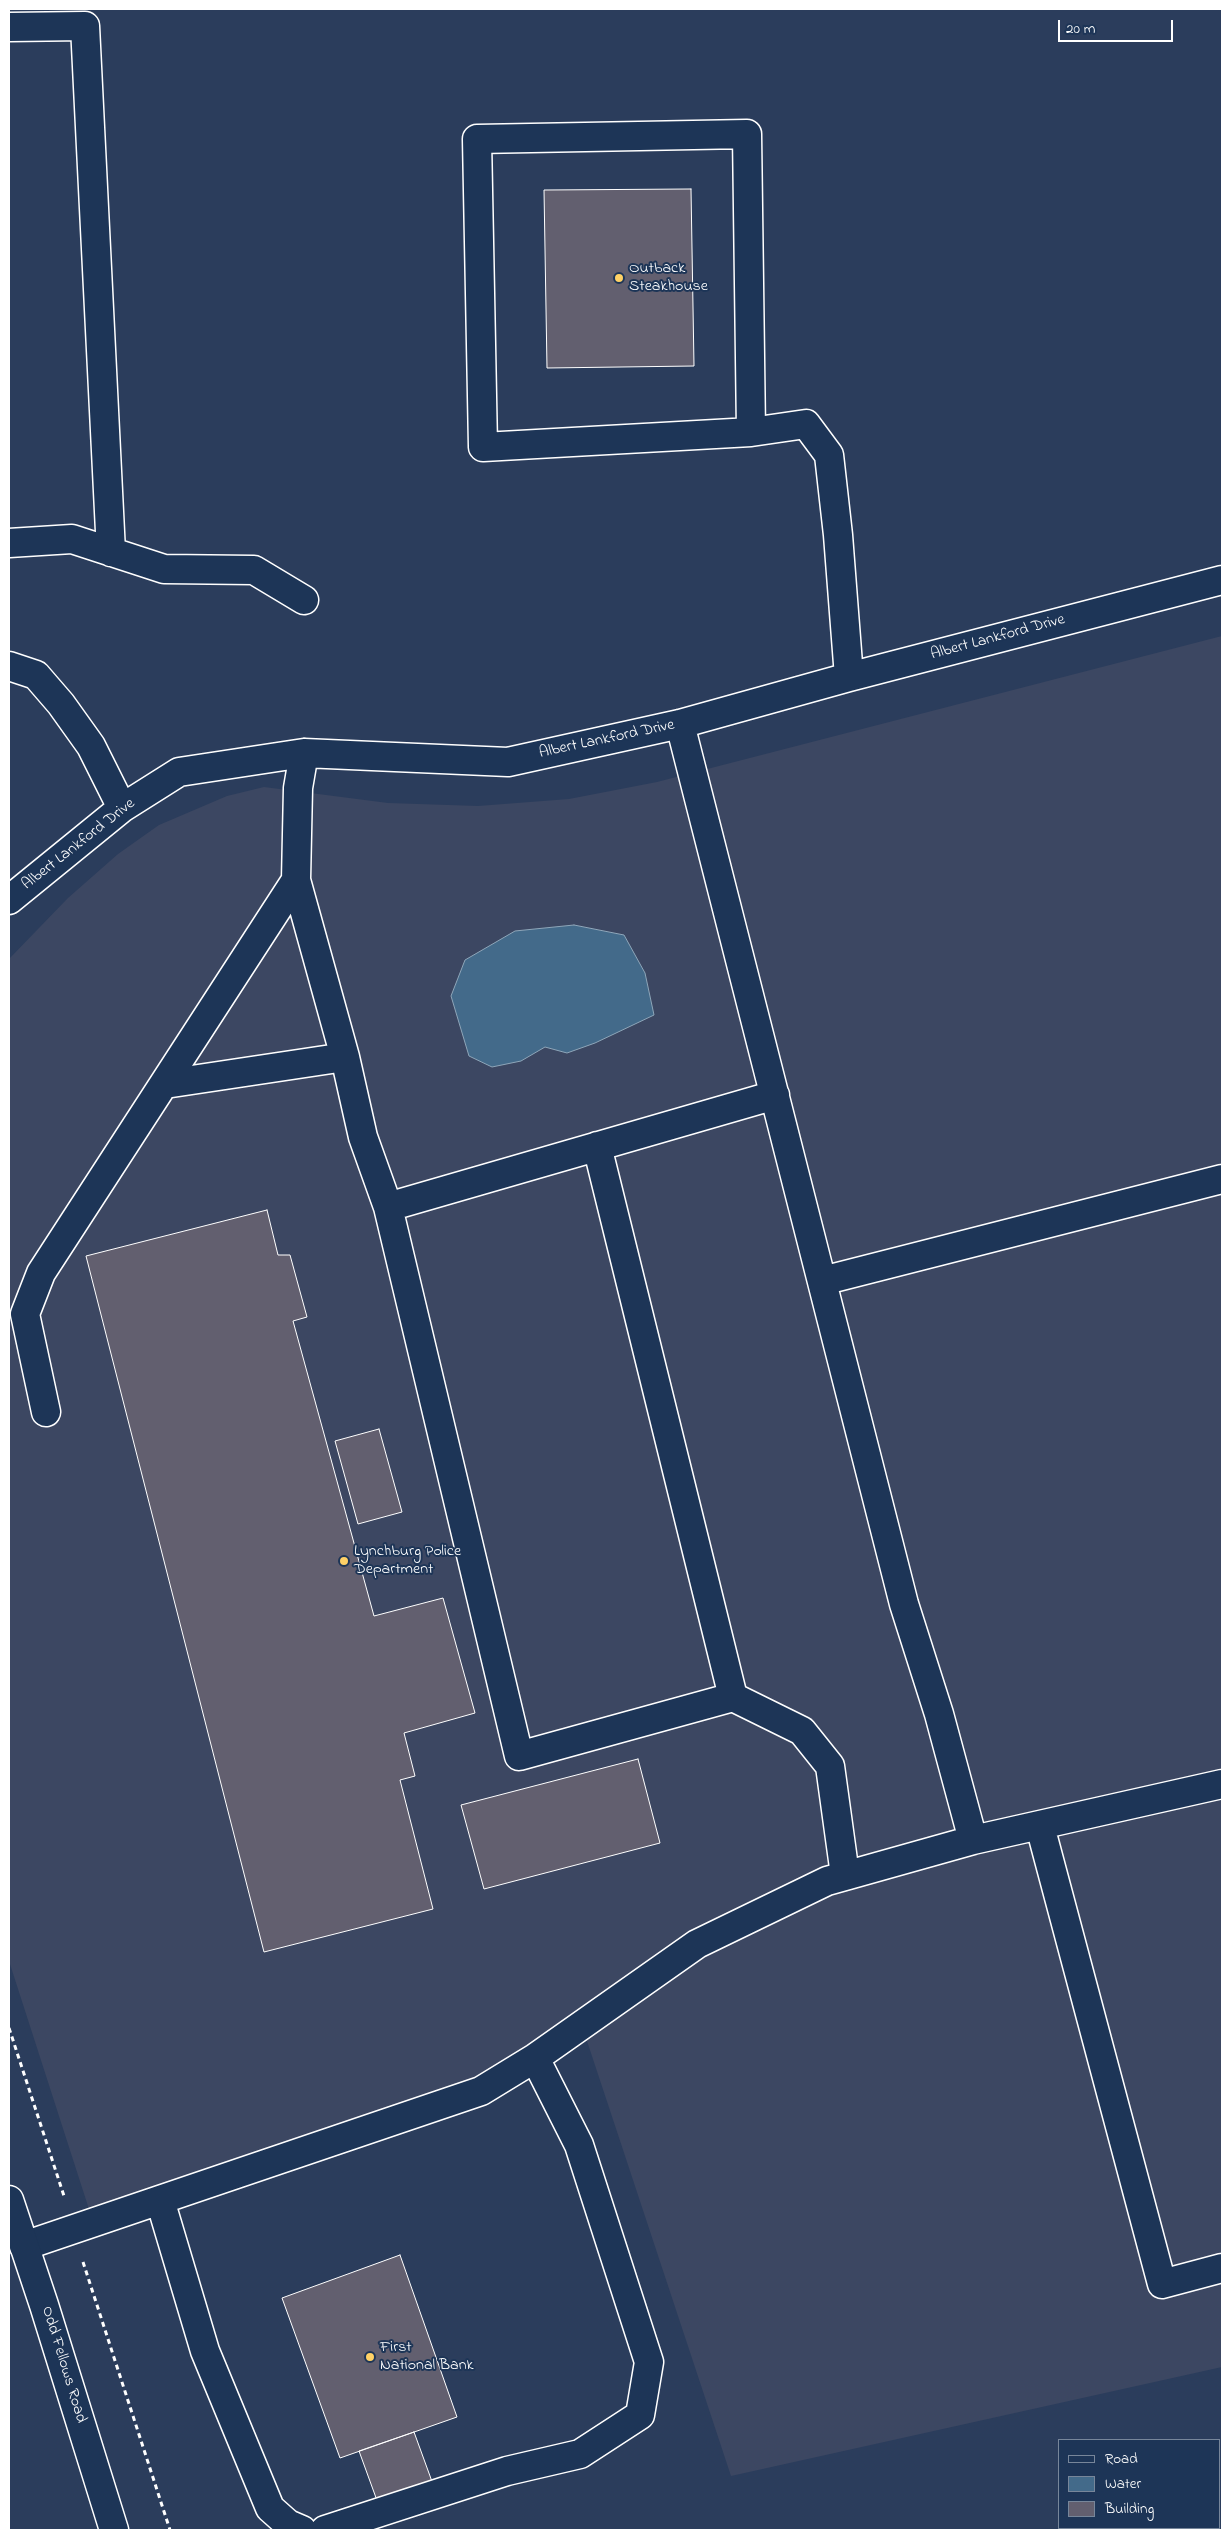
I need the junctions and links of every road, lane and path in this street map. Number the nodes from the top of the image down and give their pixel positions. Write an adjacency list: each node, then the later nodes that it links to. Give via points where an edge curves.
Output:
1 (9, 27): 4 (street, via 85,26)
2 (751, 432): 2 (street, via 747,134 476,139 484,447); 8 (street, via 806,424 829,455)
3 (9, 543): 4 (street, via 72,539)
4 (111, 552): 6 (street, via 164,569 254,570)
5 (1222, 580): 8 (street, Albert Lankford Drive)
6 (304, 600)
7 (9, 666): 11 (street, via 36,675 61,704 91,746)
8 (849, 677): 9 (street, Albert Lankford Drive)
9 (680, 724): 10 (street, Albert Lankford Drive, via 508,762); 16 (street)
10 (304, 753): 11 (street, Albert Lankford Drive, via 179,772); 12 (street, via 298,788)
11 (122, 808): 13 (street, Albert Lankford Drive)
12 (296, 880): 14 (street); 15 (street)
13 (11, 900)
14 (345, 1057): 15 (street); 19 (street, via 363,1137)
15 (165, 1084): 21 (street, via 41,1273 25,1314)
16 (774, 1095): 17 (street); 20 (street)
17 (597, 1146): 19 (street); 22 (street)
18 (1222, 1179): 20 (street)
19 (388, 1207): 22 (street, via 519,1756)
20 (822, 1281): 25 (street, via 904,1604 939,1714)
21 (46, 1412)
22 (733, 1697): 26 (street, via 802,1732 830,1766)
23 (1222, 1784): 24 (street)
24 (1040, 1826): 25 (street); 33 (street, via 1162,2284)
25 (973, 1840): 26 (street)
26 (846, 1876): 28 (street, via 827,1880 697,1944)
27 (9, 2028): 29 (path)
28 (535, 2058): 31 (street, via 481,2090); 38 (street, via 579,2146 650,2362 640,2415 580,2454 506,2471)
29 (58, 2178)
30 (9, 2200): 32 (street, Odd Fellows Road)
31 (160, 2200): 32 (street); 37 (street, via 205,2351 270,2508 288,2524)
32 (24, 2246): 35 (street, Odd Fellows Road)
33 (1222, 2268)
34 (87, 2276): 36 (path)
35 (114, 2530)
36 (170, 2530)
37 (302, 2530)
38 (325, 2530)

